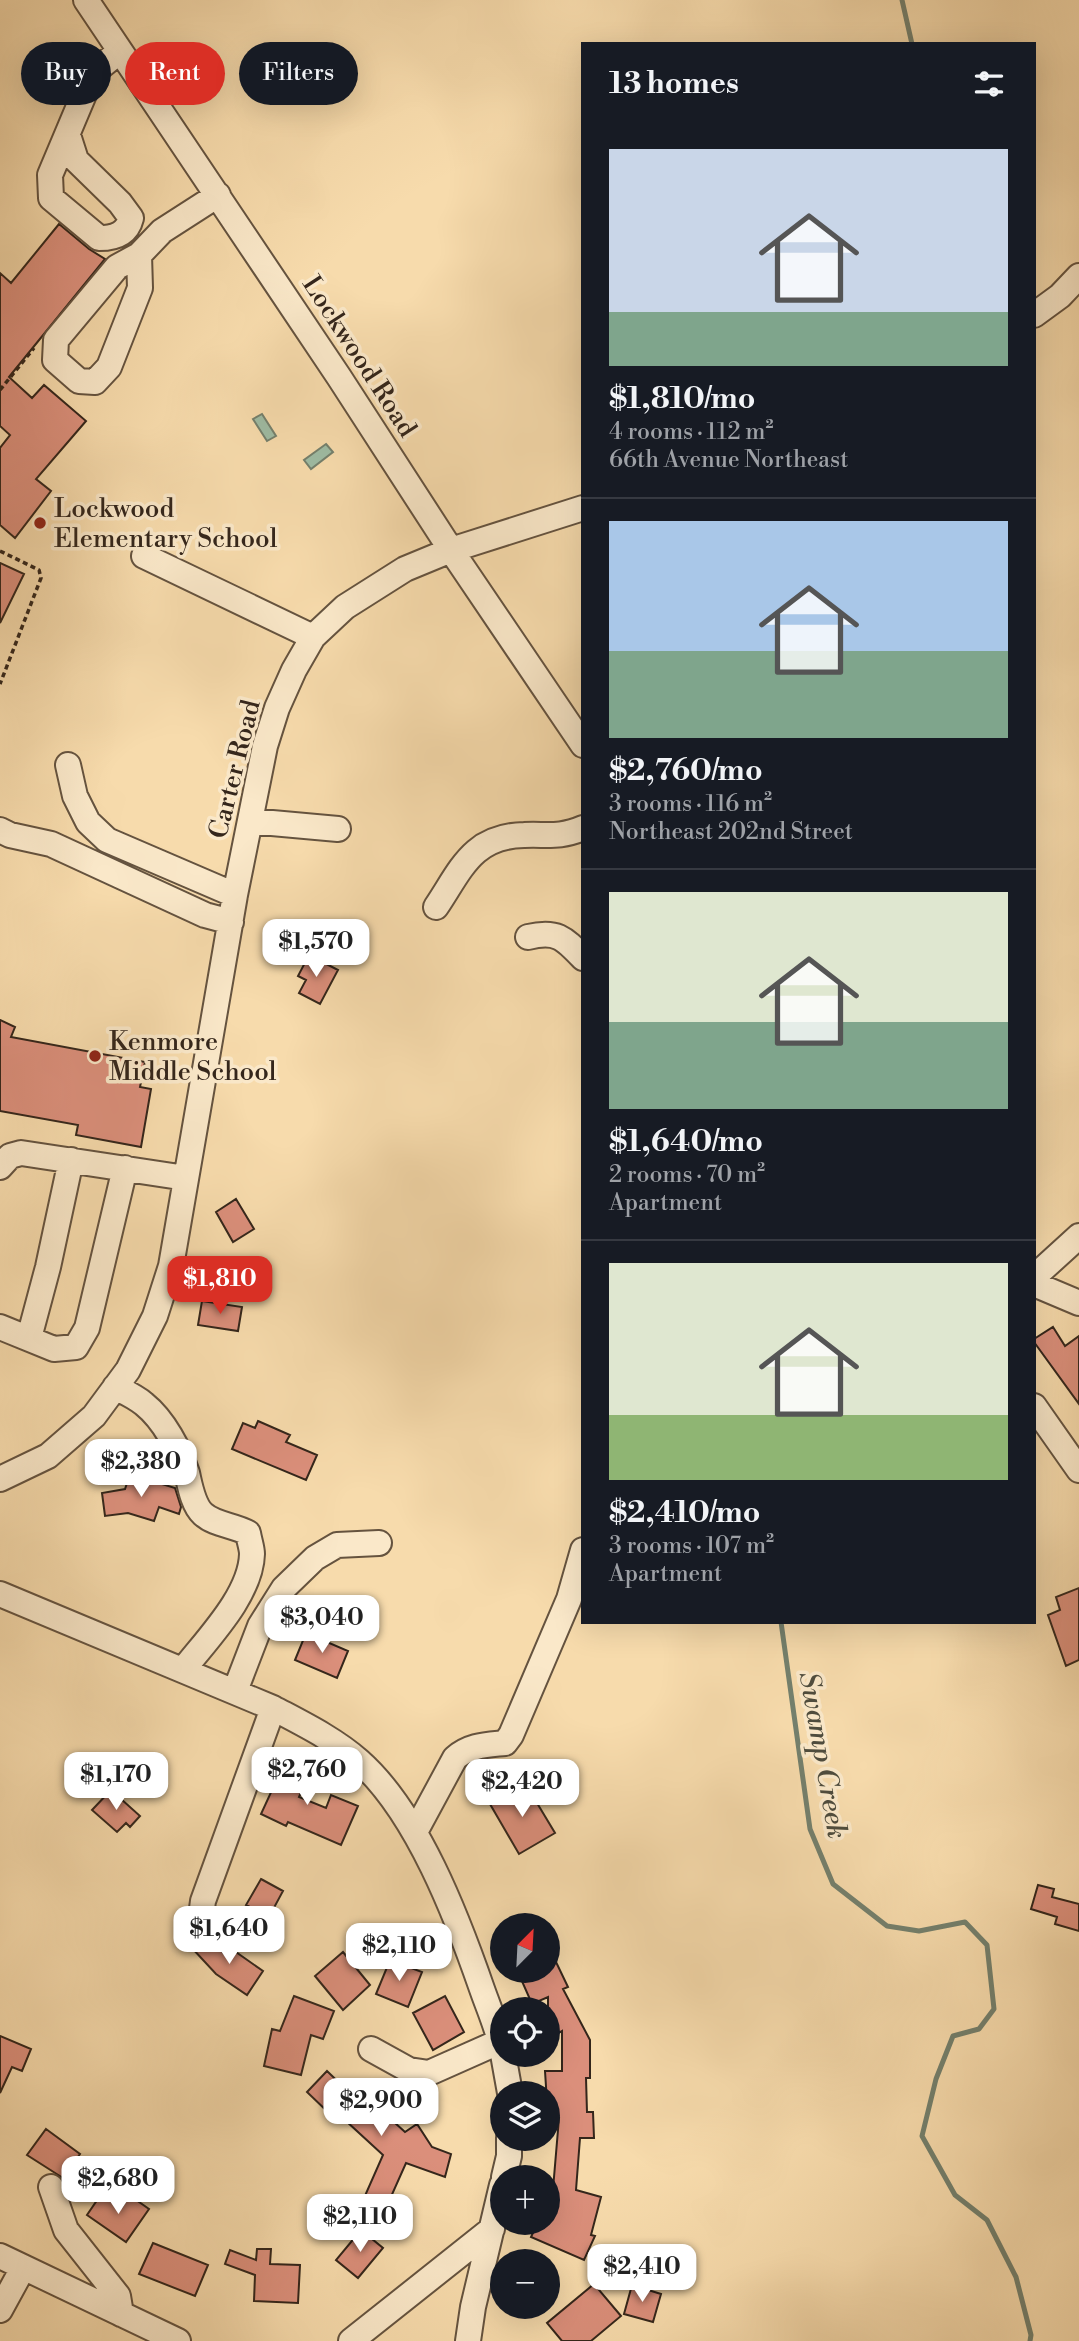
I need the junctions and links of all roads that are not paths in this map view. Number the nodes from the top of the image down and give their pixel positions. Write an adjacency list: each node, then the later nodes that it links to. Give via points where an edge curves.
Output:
1 (86, 0): 2 (street, Lockwood Road)
2 (120, 51): 3 (street, via 93,73); 4 (street, Lockwood Road)
3 (68, 135)
4 (218, 195): 5 (street, via 162,231); 9 (street, Lockwood Road)
5 (139, 255): 5 (street, via 117,267 56,340 55,359 79,381 95,382 109,367 140,288)
6 (1079, 276): 7 (street)
7 (1036, 314)
8 (581, 509): 9 (street, Carter Road)
9 (451, 550): 11 (street, Carter Road, via 405,569 345,607); 12 (street, Lockwood Road)
10 (144, 556): 11 (street)
11 (313, 637): 14 (street, Carter Road, via 276,708)
12 (581, 743)
13 (68, 765): 18 (street, via 75,796 88,822 107,840)
14 (250, 821): 15 (street); 18 (street, Carter Road)
15 (338, 829)
16 (581, 829): 19 (street, via 564,836 505,836 485,844 472,853)
17 (0, 830): 20 (street, via 51,844)
18 (235, 895): 20 (street, Carter Road)
19 (436, 907)
20 (231, 926): 26 (street, Carter Road)
21 (528, 937): 22 (street, via 554,934)
22 (581, 956)
23 (71, 1160): 24 (street, via 22,1153 10,1156); 25 (street); 32 (street)
24 (0, 1167)
25 (125, 1168): 26 (street); 32 (street, via 87,1328 76,1347 54,1349)
26 (186, 1178): 33 (street, Carter Road, via 171,1266 155,1316)
27 (1079, 1236): 28 (street)
28 (1036, 1275)
29 (1036, 1285): 30 (street)
30 (1079, 1303)
31 (0, 1326): 32 (street)
32 (29, 1339)
33 (115, 1387): 36 (street, Carter Road, via 94,1416 48,1456); 40 (street, via 155,1414 186,1469 202,1513 248,1533 252,1554 240,1595)
34 (1036, 1409): 35 (street)
35 (1079, 1470)
36 (0, 1479)
37 (379, 1543): 41 (street, via 337,1545 315,1558 284,1588 260,1626)
38 (581, 1557): 43 (street, via 569,1599 511,1735 505,1743 477,1746 455,1758)
39 (0, 1594): 40 (street)
40 (183, 1670): 41 (street)
41 (235, 1691): 42 (street)
42 (274, 1708): 43 (street, via 360,1762); 44 (street, via 203,1901)
43 (415, 1832): 45 (street, via 464,1937)
44 (204, 1928)
45 (490, 2013)
46 (371, 2049): 47 (street, via 409,2070 429,2073)
47 (490, 2052)
48 (51, 2186): 54 (street, via 66,2230 118,2296)
49 (490, 2231): 56 (street)
50 (491, 2235): 57 (street)
51 (0, 2256): 52 (street)
52 (23, 2268): 53 (street); 54 (street)
53 (0, 2310)
54 (121, 2314): 55 (street)
55 (178, 2341)
56 (351, 2341)
57 (468, 2341)

